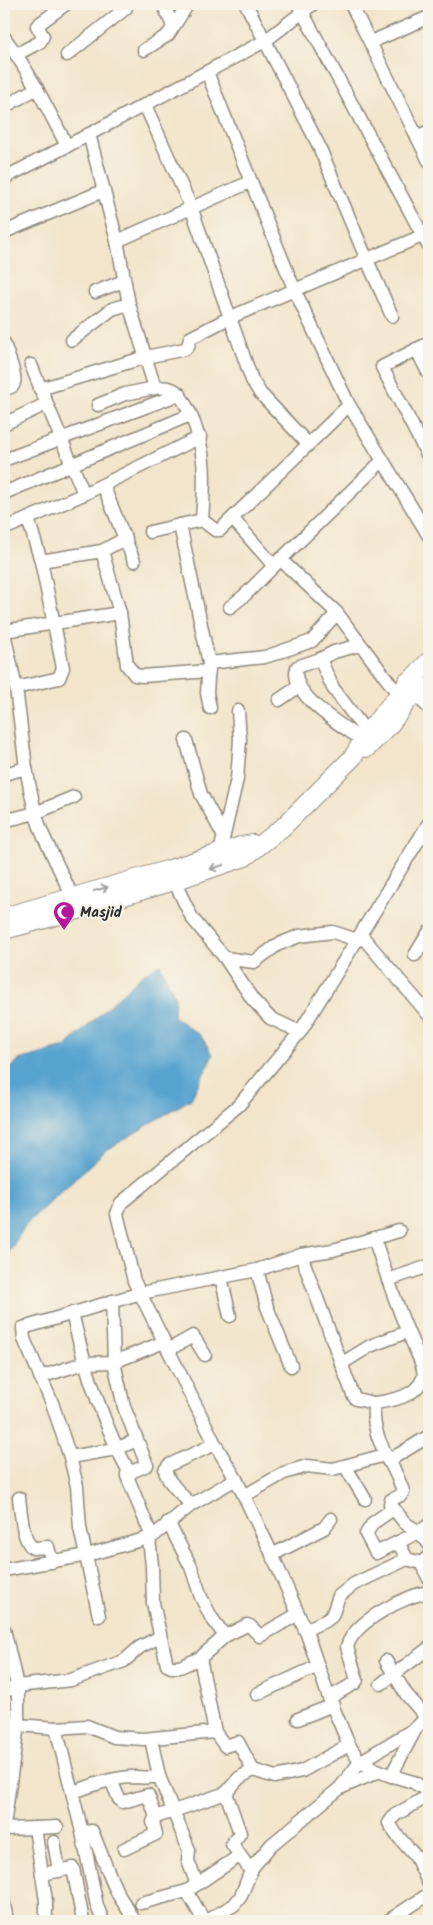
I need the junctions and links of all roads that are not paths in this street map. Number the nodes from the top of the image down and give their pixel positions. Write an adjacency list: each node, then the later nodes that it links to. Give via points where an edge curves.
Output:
1 (66, 4): 8 (street)
2 (163, 4): 11 (street)
3 (188, 4): 11 (street)
4 (246, 4): 13 (street)
5 (313, 4): 9 (street)
6 (351, 4): 14 (street)
7 (126, 5): 17 (street)
8 (52, 8): 16 (street, via 37,26 43,36 40,42)
9 (300, 8): 13 (street); 32 (street)
10 (429, 17): 14 (street)
11 (173, 26): 15 (street, via 168,35)
12 (4, 37): 16 (street)
13 (265, 41): 18 (street); 35 (street, via 318,144)
14 (370, 42): 24 (street)
15 (144, 50)
16 (17, 54): 19 (street)
17 (67, 55)
18 (207, 72): 20 (street); 28 (street)
19 (37, 88): 21 (street); 25 (street)
20 (145, 105): 23 (street); 30 (street)
21 (4, 107)
22 (429, 131): 24 (street)
23 (89, 134): 25 (street); 29 (street)
24 (416, 137): 26 (street)
25 (68, 146): 27 (street)
26 (429, 161)
27 (4, 178)
28 (250, 182): 30 (street); 37 (street)
29 (103, 191): 31 (street); 33 (street)
30 (191, 207): 33 (street); 41 (street)
31 (4, 232)
32 (426, 235): 34 (street); 35 (street)
33 (117, 242): 36 (street)
34 (429, 248)
35 (367, 260): 37 (street); 40 (street)
36 (124, 281): 38 (street); 39 (street)
37 (295, 290): 41 (street); 55 (street)
38 (95, 292)
39 (128, 304): 42 (street, via 112,309); 46 (street)
40 (392, 316)
41 (231, 317): 46 (street, via 190,338 185,349); 62 (street, via 252,380 260,393)
42 (72, 340)
43 (429, 343): 44 (street)
44 (416, 349): 48 (street); 63 (street, via 382,366)
45 (5, 350): 51 (street, via 14,383)
46 (146, 356): 49 (street); 50 (street)
47 (31, 365): 50 (street)
48 (429, 374)
49 (155, 388): 52 (street); 53 (street, via 166,386)
50 (40, 389): 54 (street)
51 (4, 390)
52 (125, 394): 56 (street); 57 (street)
53 (180, 394): 57 (street); 58 (street)
54 (46, 404): 59 (street); 61 (street)
55 (349, 404): 62 (street); 65 (street)
56 (98, 405)
57 (129, 413): 61 (street)
58 (190, 415): 60 (street); 66 (street)
59 (4, 424)
60 (200, 437): 67 (street); 72 (street, via 205,478)
61 (61, 439): 64 (street); 66 (street)
62 (308, 444): 71 (street)
63 (429, 458)
64 (4, 460)
65 (382, 461): 76 (street); 81 (street)
66 (72, 465): 68 (street); 69 (street)
67 (103, 485): 69 (street); 77 (street)
68 (4, 493)
69 (84, 494): 70 (street)
70 (28, 518): 74 (street); 79 (street)
71 (233, 519): 72 (street, via 218,531); 81 (street)
72 (202, 520): 73 (street)
73 (180, 525): 75 (street); 91 (street)
74 (4, 529)
75 (150, 532)
76 (429, 536)
77 (126, 538): 78 (street); 80 (street)
78 (102, 551): 79 (street); 84 (street)
79 (40, 561): 85 (street)
80 (134, 561)
81 (277, 562): 82 (street); 83 (street)
82 (230, 607)
83 (337, 613): 87 (street); 88 (street)
84 (120, 614): 85 (street); 91 (street, via 127,665 135,675)
85 (53, 623): 86 (street); 93 (street, via 61,676)
86 (4, 632): 93 (street)
87 (312, 641): 89 (street); 91 (street, via 265,657)
88 (360, 645): 89 (street); 94 (street)
89 (323, 657): 92 (street, via 297,667); 99 (street, via 333,688)
90 (429, 661): 94 (highway)
91 (209, 667): 96 (street, via 207,693)
92 (298, 687): 95 (street); 99 (street, via 320,709)
93 (16, 688): 102 (street)
94 (416, 688): 97 (street); 99 (highway); 101 (highway, via 388,727 364,751)
95 (278, 700)
96 (210, 708)
97 (429, 708)
98 (238, 710): 108 (street, via 237,779)
99 (365, 736): 101 (highway)
100 (186, 740): 108 (street, via 201,794)
101 (353, 757): 109 (highway, via 284,826)
102 (26, 768): 103 (street); 105 (street)
103 (4, 774)
104 (74, 797): 105 (street)
105 (35, 813): 106 (street); 112 (street)
106 (4, 821)
107 (427, 833): 115 (street)
108 (224, 835): 110 (street)
109 (259, 845): 110 (highway); 111 (highway, one-way to 111, via 245,857)
110 (220, 852): 112 (highway, one-way to 110)
111 (174, 881): 112 (highway); 117 (street, via 192,918)
112 (76, 904): 113 (highway)
113 (4, 919)
114 (429, 932): 116 (street)
115 (359, 938): 117 (street, via 332,932 299,936 254,962); 118 (street); 119 (street)
116 (415, 955)
117 (225, 958): 119 (street, via 253,1000 270,1018)
118 (429, 1015)
119 (300, 1032): 127 (street, via 239,1105 122,1203 117,1214 134,1281)
120 (399, 1231): 121 (street)
121 (374, 1238): 122 (street); 126 (street)
122 (301, 1256): 124 (street); 137 (street)
123 (429, 1266): 126 (street)
124 (257, 1270): 125 (street); 138 (street)
125 (221, 1277): 127 (street); 130 (street)
126 (388, 1280): 131 (street)
127 (141, 1293): 128 (street); 132 (street)
128 (112, 1301): 129 (street); 135 (street)
129 (72, 1313): 136 (street); 139 (street, via 23,1328 24,1339)
130 (230, 1316)
131 (407, 1332): 134 (street); 137 (street, via 370,1346)
132 (166, 1346): 133 (street, via 192,1336); 135 (street); 143 (street)
133 (205, 1355)
134 (424, 1358): 140 (street, via 424,1376 408,1395)
135 (114, 1362): 136 (street); 142 (street, via 124,1407)
136 (84, 1363): 139 (street); 144 (street)
137 (341, 1364): 140 (street, via 353,1395)
138 (291, 1366)
139 (40, 1377): 145 (street)
140 (374, 1402): 146 (street, via 376,1433)
141 (429, 1436): 146 (street)
142 (137, 1440): 144 (street); 148 (street, via 147,1465)
143 (215, 1444): 149 (street); 153 (street, via 169,1465 165,1470 173,1485)
144 (116, 1449): 145 (street); 148 (street)
145 (70, 1457): 161 (street)
146 (386, 1458): 147 (street); 154 (street, via 403,1492 391,1500)
147 (345, 1466): 150 (street, via 333,1469 307,1466 284,1473); 152 (street)
148 (130, 1474): 158 (street, via 127,1476)
149 (236, 1480): 150 (street); 153 (street)
150 (244, 1496): 162 (street)
151 (19, 1498): 165 (street, via 28,1544 33,1548 48,1547)
152 (365, 1499)
153 (191, 1505): 156 (street)
154 (393, 1509): 157 (street, via 405,1523); 159 (street, via 373,1523 366,1534 376,1552)
155 (331, 1518): 162 (street, via 324,1528)
156 (168, 1522): 158 (street); 173 (street, via 191,1567 200,1597)
157 (424, 1529): 159 (street); 160 (street)
158 (151, 1538): 161 (street); 174 (street, via 153,1603)
159 (398, 1542): 163 (street)
160 (429, 1544)
161 (87, 1555): 165 (street); 170 (street)
162 (272, 1555): 169 (street)
163 (407, 1558): 164 (street); 172 (street, via 354,1584 339,1596 332,1616)
164 (425, 1559): 167 (street)
165 (52, 1562): 166 (street)
166 (4, 1568)
167 (429, 1579)
168 (429, 1592): 184 (street, via 418,1593 380,1611 355,1634 347,1647 357,1680)
169 (298, 1614): 172 (street); 173 (street, via 260,1636 248,1625)
170 (99, 1616)
171 (4, 1629): 181 (street)
172 (305, 1630): 178 (street)
173 (225, 1636): 176 (street)
174 (160, 1637): 176 (street, via 167,1665 180,1667); 181 (street, via 140,1646 124,1661 71,1680)
175 (429, 1648): 179 (street)
176 (200, 1658): 190 (street)
177 (386, 1661): 179 (street)
178 (318, 1666): 183 (street); 184 (street)
179 (395, 1674): 180 (street); 185 (street, via 406,1694)
180 (381, 1684)
181 (18, 1688): 182 (street); 187 (street)
182 (4, 1689)
183 (256, 1694)
184 (331, 1701): 186 (street); 192 (street)
185 (428, 1715): 189 (street)
186 (298, 1719)
187 (18, 1725): 188 (street); 194 (street)
188 (56, 1728): 191 (street, via 87,1726 114,1737); 200 (street)
189 (416, 1728): 193 (street); 196 (street)
190 (215, 1732): 191 (street); 195 (street, via 225,1746 238,1742)
191 (151, 1738): 197 (street)
192 (349, 1745): 193 (street); 195 (street, via 302,1772 274,1777)
193 (360, 1762): 196 (street); 199 (street)
194 (8, 1765): 201 (street)
195 (253, 1770): 202 (street, via 239,1778)
196 (385, 1774): 199 (street); 215 (street, via 425,1789 423,1799 395,1815 389,1823 416,1856)
197 (159, 1776): 198 (street); 203 (street)
198 (111, 1780): 200 (street); 204 (street, via 123,1802 148,1795)
199 (340, 1788): 213 (street, via 271,1846)
200 (73, 1792): 208 (street)
201 (7, 1793): 206 (street)
202 (226, 1793): 203 (street); 211 (street, via 240,1833 232,1844)
203 (173, 1810): 204 (street); 216 (street, via 189,1850)
204 (156, 1816): 210 (street, via 153,1822 156,1834)
205 (57, 1827): 207 (street)
206 (4, 1828): 207 (street)
207 (35, 1828): 214 (street)
208 (82, 1832): 223 (street); 224 (street, via 92,1831 109,1875)
209 (54, 1842): 212 (street)
210 (124, 1849)
211 (239, 1856): 213 (street); 216 (street)
212 (59, 1871): 214 (street); 222 (street, via 73,1868)
213 (250, 1871): 225 (street, via 234,1906)
214 (42, 1874): 221 (street)
215 (429, 1884)
216 (192, 1887): 218 (street); 225 (street)
217 (429, 1894): 226 (street)
218 (141, 1903)
219 (4, 1904): 220 (street)
220 (7, 1921)
221 (46, 1921)
222 (83, 1921)
223 (103, 1921)
224 (134, 1921)
225 (205, 1921)
226 (388, 1921)

